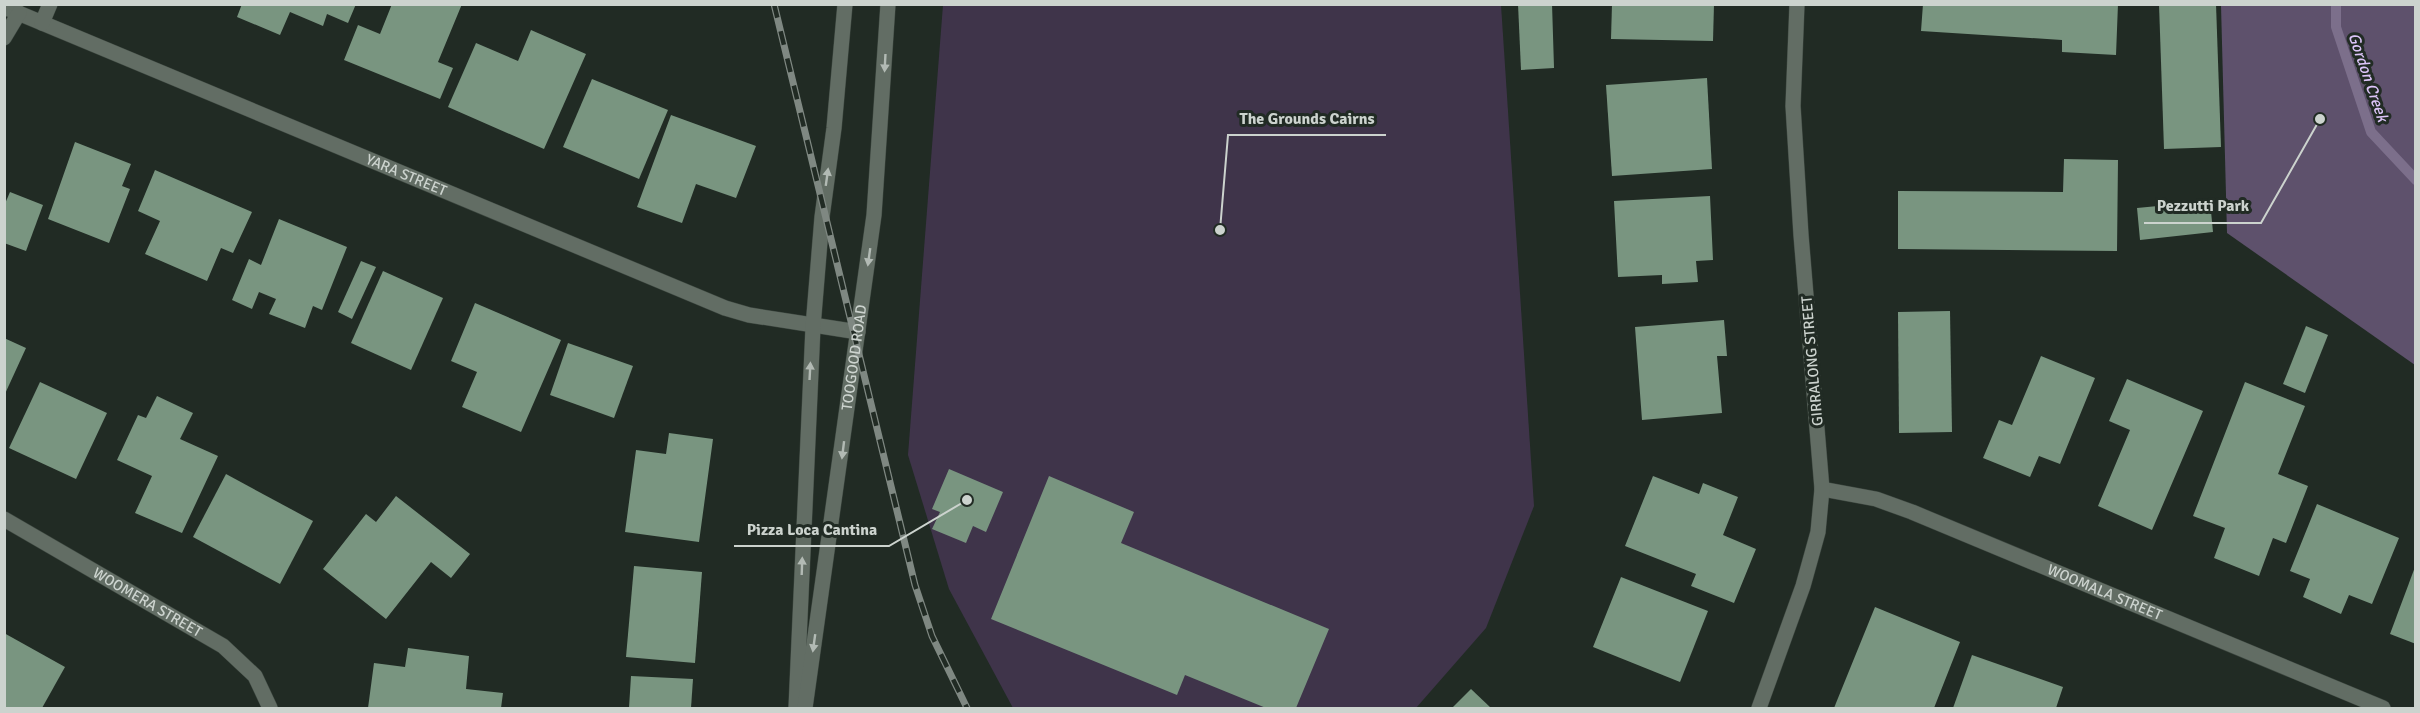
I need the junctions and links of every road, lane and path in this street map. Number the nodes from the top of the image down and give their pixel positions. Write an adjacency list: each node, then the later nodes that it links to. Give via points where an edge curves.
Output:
1 (50, 4): 6 (street)
2 (845, 4): 8 (street, one-way to 2)
3 (888, 4): 9 (street, TOOGOOD ROAD, one-way to 9, via 874,215)
4 (1797, 4): 10 (street, GIRRALONG STREET, via 1793,106)
5 (12, 10): 6 (street, YARA STREET); 7 (street)
6 (42, 23): 8 (street, YARA STREET, via 725,308)
7 (4, 38)
8 (813, 327): 9 (street, YARA STREET); 13 (street, one-way to 8)
9 (858, 332): 14 (street, TOOGOOD ROAD, one-way to 14)
10 (1822, 489): 15 (street, GIRRALONG STREET, via 1818,532 1803,586); 16 (street, WOOMALA STREET, via 1876,499 1912,512)
11 (4, 519): 12 (street, WOOMERA STREET, via 223,646 255,676)
12 (270, 708)
13 (796, 708)
14 (805, 708)
15 (1759, 708)
16 (2383, 708)

